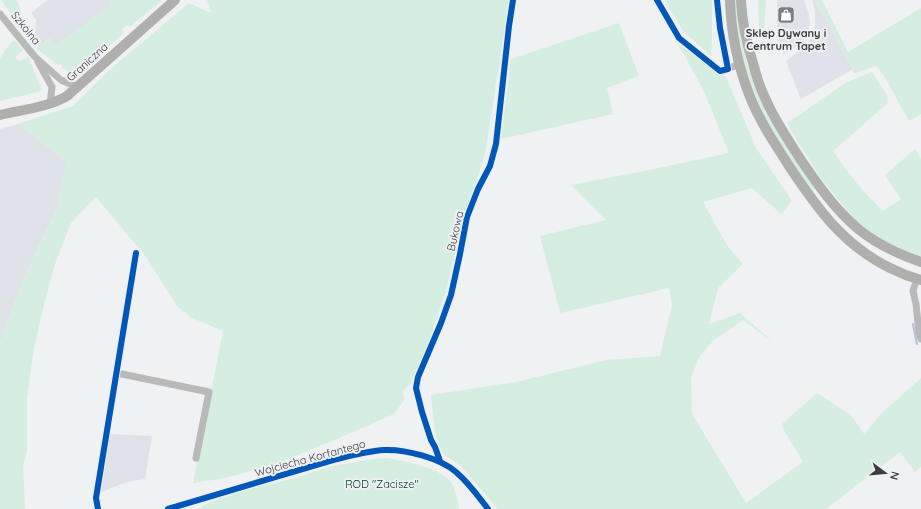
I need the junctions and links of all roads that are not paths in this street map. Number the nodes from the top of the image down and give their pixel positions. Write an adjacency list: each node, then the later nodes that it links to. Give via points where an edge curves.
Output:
1 (175, 0): 9 (main road, Graniczna)
2 (513, 0): 18 (street, Bukowa, via 496,144 490,166 467,217 451,295 418,377 416,388)
3 (657, 0): 8 (street, via 680,38 720,71)
4 (730, 0): 8 (main road, via 730,16)
5 (741, 0): 13 (main road, via 747,44 766,100 811,175 827,198 858,229 896,253)
6 (0, 14): 7 (street, Szkolna)
7 (35, 57): 9 (street, Szkolna, via 61,80); 10 (street, Szkolna, via 52,88)
8 (739, 64): 14 (main road, via 751,99 767,130 818,208 863,253 887,267)
9 (77, 87): 10 (main road, Graniczna, via 67,96)
10 (50, 104): 11 (main road, Graniczna)
11 (0, 115)
12 (136, 253): 16 (street)
13 (921, 262)
14 (919, 279): 15 (street, via 913,290)
15 (921, 339)
16 (117, 373): 17 (street, via 209,392); 19 (street, via 96,498)
17 (196, 458)
18 (440, 462): 20 (street, Wojciecha Korfantego, via 406,452 385,450 360,453); 21 (street, Wojciecha Korfantego, via 456,471)
19 (98, 509)
20 (168, 509)
21 (488, 509)

